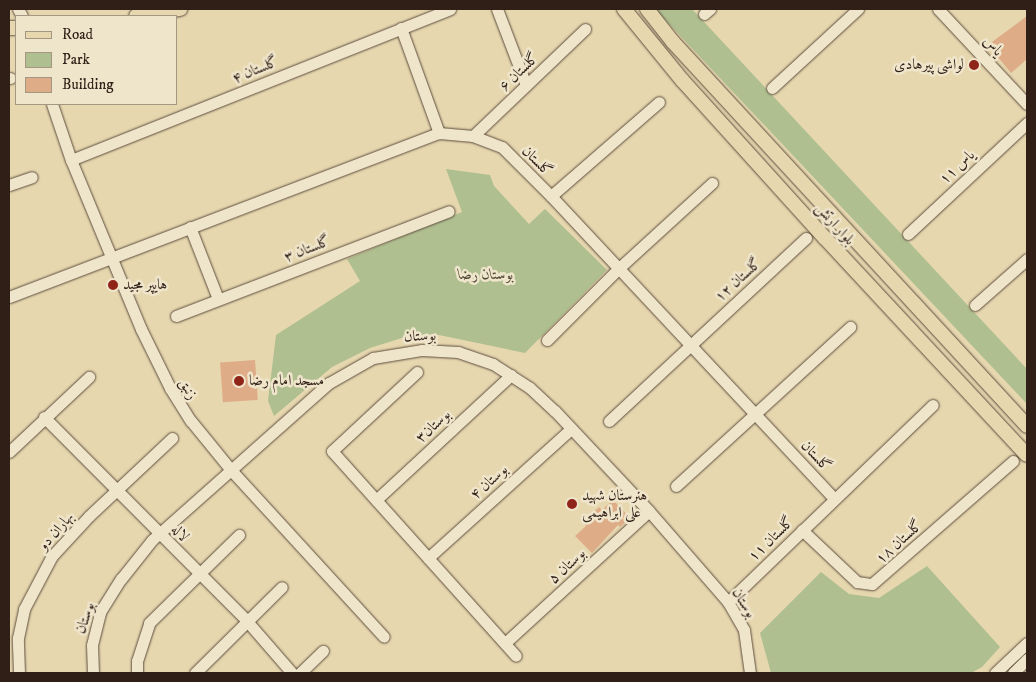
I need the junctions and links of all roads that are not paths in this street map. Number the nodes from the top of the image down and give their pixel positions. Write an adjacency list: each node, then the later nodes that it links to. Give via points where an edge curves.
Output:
1 (180, 9): 8 (main road)
2 (450, 9): 9 (street, گلستان ۴)
3 (497, 9): 11 (street)
4 (624, 9): 27 (main road, بلوار ارتش, via 682,80)
5 (647, 9): 25 (main road, بلوار ارتش)
6 (858, 9): 12 (street)
7 (938, 9): 14 (street, یاس)
8 (142, 15)
9 (401, 28): 17 (street); 19 (street, گلستان ۴)
10 (585, 29): 11 (street, گلستان ۶)
11 (526, 85): 18 (street, گلستان ۶)
12 (772, 88)
13 (658, 102): 23 (street)
14 (1027, 104)
15 (52, 105): 19 (street, زنبق)
16 (1027, 123): 28 (street, یاس ۱۱)
17 (439, 133): 18 (street, گلستان); 26 (street, گلستان)
18 (473, 136): 23 (street, گلستان, via 502,147)
19 (71, 160): 30 (street, زنبق)
20 (32, 177): 22 (street)
21 (712, 183): 32 (street)
22 (9, 184)
23 (551, 196): 32 (street, گلستان)
24 (449, 211): 34 (street, گلستان ۳)
25 (830, 213): 27 (main road); 47 (main road, بلوار ارتش)
26 (190, 227): 30 (street, گلستان); 34 (street)
27 (815, 227): 51 (main road, بلوار ارتش)
28 (908, 234)
29 (806, 238): 39 (street, گلستان ۱۲)
30 (112, 257): 33 (street, گلستان); 53 (street, زنبق, via 150,351 170,388 191,421)
31 (1027, 259): 35 (street)
32 (618, 268): 38 (street); 39 (street, گلستان)
33 (9, 297)
34 (218, 299): 36 (street, گلستان ۳)
35 (975, 305)
36 (176, 316)
37 (850, 327): 44 (street)
38 (547, 340)
39 (690, 344): 44 (street, گلستان); 46 (street, گلستان ۱۲)
40 (417, 372): 56 (street, via 332,451)
41 (512, 375): 48 (street, بوستان, via 530,388); 53 (street, بوستان, via 476,357 440,350 395,352 373,358 329,383); 56 (street, بوستان۳)
42 (89, 376): 45 (street)
43 (933, 405): 57 (street, گلستان ۱۱)
44 (755, 413): 54 (street); 57 (street, گلستان)
45 (44, 417): 50 (street); 55 (street, لاله)
46 (609, 421)
47 (1027, 426)
48 (571, 429): 58 (street, بوستان); 62 (street, بوستان ۴)
49 (172, 438): 55 (street, بهاران دو)
50 (9, 452)
51 (1027, 455)
52 (1013, 461): 59 (street, گلستان ۱۸, via 872,584 857,582)
53 (230, 470): 60 (street, بوستان); 67 (street, زنبق)
54 (676, 486)
55 (116, 490): 60 (street, لاله); 74 (street, بهاران دو, via 52,556 34,586 18,638)
56 (376, 500): 62 (street)
57 (835, 500): 59 (street, گلستان ۱۱)
58 (649, 511): 65 (street, بوستان); 69 (street, بوستان ۵)
59 (802, 530): 65 (street, گلستان ۱۱)
60 (160, 534): 63 (street, لاله); 75 (street, بوستان, via 121,579 100,612 92,645)
61 (239, 535): 63 (street)
62 (428, 558): 69 (street)
63 (198, 572): 66 (street, لاله); 76 (street, via 149,623 137,661)
64 (282, 587): 66 (street)
65 (728, 602): 73 (street, بوستان, via 744,630)
66 (246, 620): 77 (street); 78 (street, لاله)
67 (384, 637)
68 (1027, 642): 80 (street)
69 (505, 644): 71 (street)
70 (323, 650): 79 (street)
71 (516, 656)
72 (1027, 659): 81 (street)
73 (751, 672)
74 (18, 673)
75 (93, 673)
76 (137, 673)
77 (195, 673)
78 (292, 673)
79 (300, 673)
80 (995, 673)
81 (1013, 673)

